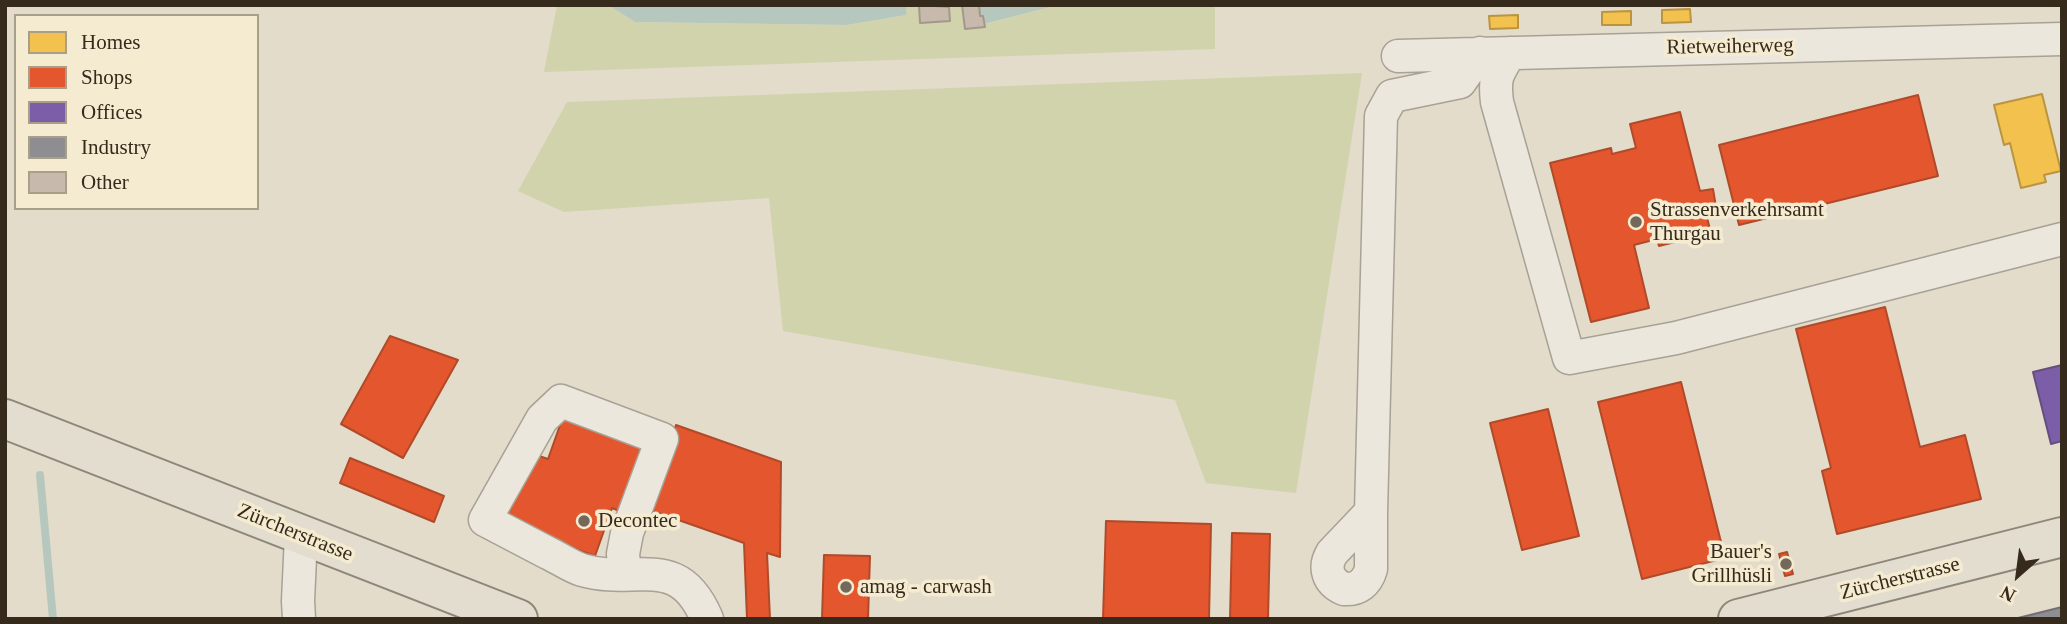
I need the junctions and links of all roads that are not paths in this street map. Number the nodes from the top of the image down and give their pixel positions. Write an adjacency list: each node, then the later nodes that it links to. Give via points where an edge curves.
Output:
1 (2062, 38): 2 (street, Rietweiherweg)
2 (1495, 53): 3 (street, Rietweiherweg); 4 (street, via 1497,102 1569,358 1676,338); 9 (street, via 1460,82 1392,96 1381,116)
3 (1398, 56)
4 (2062, 239)
5 (5, 405): 8 (main road)
6 (5, 419): 8 (main road)
7 (5, 430): 8 (main road)
8 (72, 445): 10 (main road, Zürcherstrasse)
9 (1371, 512)
10 (301, 536): 13 (street); 14 (main road, Zürcherstrasse)
11 (2062, 537): 16 (main road, Zürcherstrasse)
12 (625, 575): 12 (street, via 579,569 485,520 542,419 562,401 662,439 627,533); 15 (street, via 676,578 699,600)
13 (299, 619)
14 (518, 619)
15 (707, 619)
16 (1738, 619)

